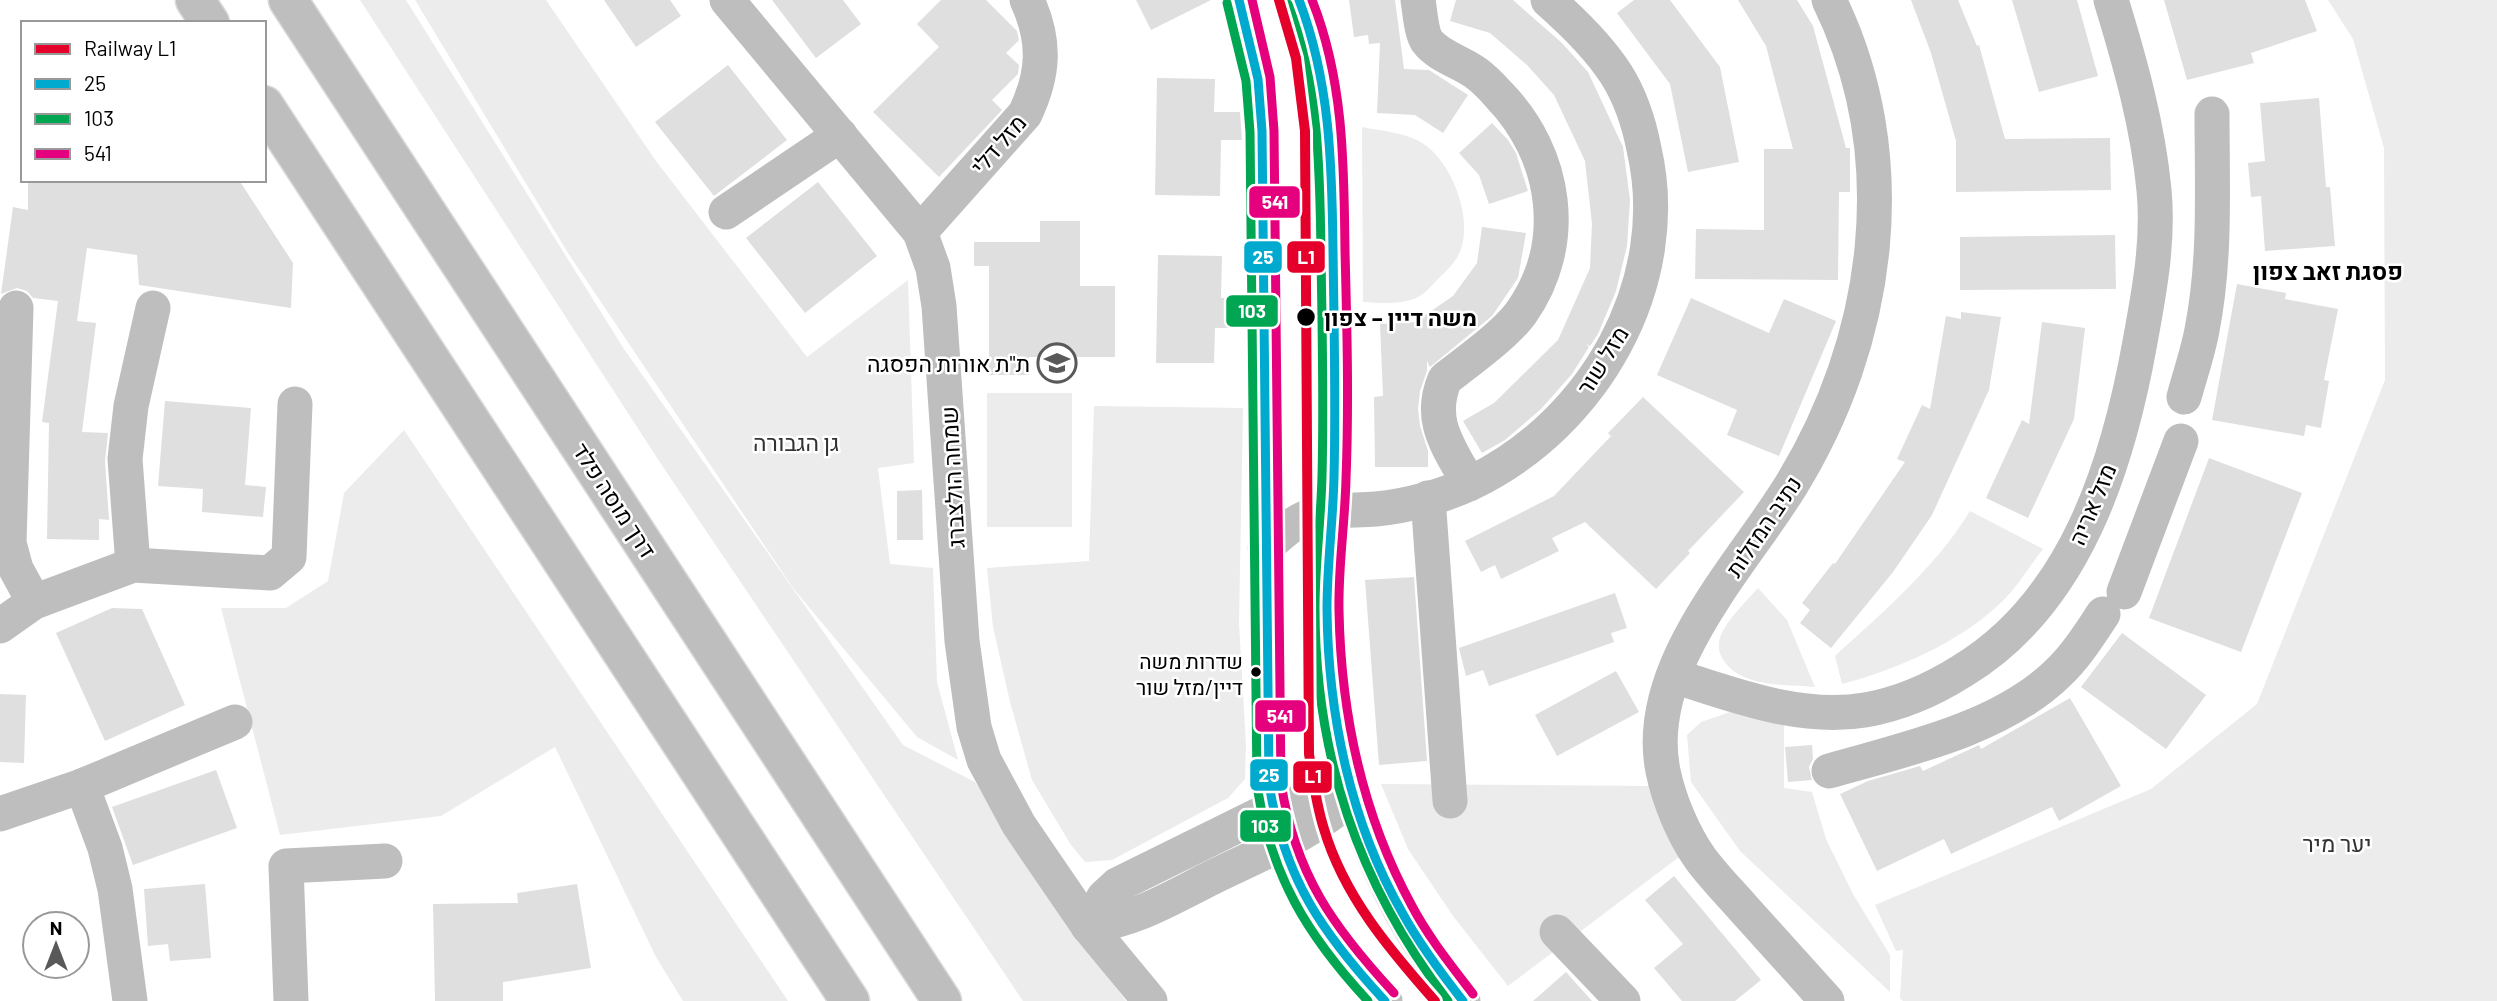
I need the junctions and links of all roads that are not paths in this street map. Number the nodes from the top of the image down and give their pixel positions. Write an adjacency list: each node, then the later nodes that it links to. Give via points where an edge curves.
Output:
1 (195, 0): 11 (highway)
2 (288, 0): 52 (highway, דרך מוסה פלד)
3 (727, 0): 14 (street, שמחה הולצברג)
4 (1027, 0): 16 (street, מזל דלי, via 1042,59 1025,114)
5 (1240, 0): 30 (street, via 1258,79 1262,131)
6 (1299, 0): 28 (street, via 1317,51 1329,131)
7 (1418, 0): 24 (street, via 1426,40 1476,73 1519,118 1537,150 1551,208 1545,267 1535,291 1519,316 1445,379 1438,393 1441,432)
8 (1548, 0): 24 (street, מזל שור, via 1597,48 1632,106 1650,173 1646,265 1638,298 1621,334 1599,373 1566,414 1494,471)
9 (1829, 0): 35 (street, נתיב המזלות, via 1850,51 1874,155 1874,225 1861,317 1821,434 1708,608)
10 (2111, 0): 17 (street, מזל אריה, via 2128,57 2155,191)
11 (209, 21)
12 (266, 108): 51 (highway)
13 (2212, 114): 18 (street)
14 (840, 135): 15 (street); 16 (street, שמחה הולצברג)
15 (726, 212)
16 (920, 232): 46 (street, שמחה הולצברג, via 933,268 939,306 962,641 974,727 984,760 1019,825)
17 (2154, 253): 18 (street); 25 (street, מזל אריה, via 2132,385)
18 (2210, 253): 21 (street, via 2202,330)
19 (16, 308): 27 (street)
20 (153, 308): 31 (street, via 131,406 125,459)
21 (2184, 397)
22 (295, 404): 31 (street, via 289,557 270,573)
23 (2181, 440): 29 (street)
24 (1469, 484): 26 (street, מזל שור)
25 (2100, 490): 29 (street); 34 (street, מזל אריה, via 2075,549 2050,587 2023,622)
26 (1429, 498): 28 (street, מזל שור, via 1378,509); 41 (street)
27 (5, 502): 32 (street, via 12,556)
28 (1332, 510): 30 (street, מזל שור, via 1293,525); 40 (street, via 1327,610 1330,670)
29 (2154, 513): 36 (street, via 2114,603 2079,651 2056,675)
30 (1265, 548): 42 (street)
31 (133, 565): 32 (street)
32 (34, 602): 33 (street)
33 (0, 626)
34 (1963, 671): 35 (street, מזל אריה, via 1900,702 1831,712 1763,702); 36 (street)
35 (1674, 676): 56 (street, נתיב המזלות, via 1662,714 1659,744 1663,773 1685,830 1706,865)
36 (1992, 716): 38 (street, via 1927,743)
37 (235, 722): 39 (street)
38 (1829, 771)
39 (82, 786): 43 (street); 49 (street, via 115,889)
40 (1352, 796): 42 (street, via 1315,798); 44 (street, via 1321,823); 54 (street, via 1368,843 1410,926)
41 (1450, 801)
42 (1271, 809): 44 (street); 46 (street, via 1117,885 1104,897)
43 (0, 814)
44 (1280, 844): 46 (street, via 1135,915); 53 (street, via 1319,923)
45 (385, 861): 50 (street, via 286,866)
46 (1088, 926): 48 (street, שמחה הולצברג)
47 (1558, 932): 55 (street)
48 (1140, 990)
49 (130, 1001)
50 (290, 1001)
51 (849, 1001)
52 (942, 1001)
53 (1385, 1001)
54 (1463, 1001)
55 (1623, 1001)
56 (1826, 1001)

